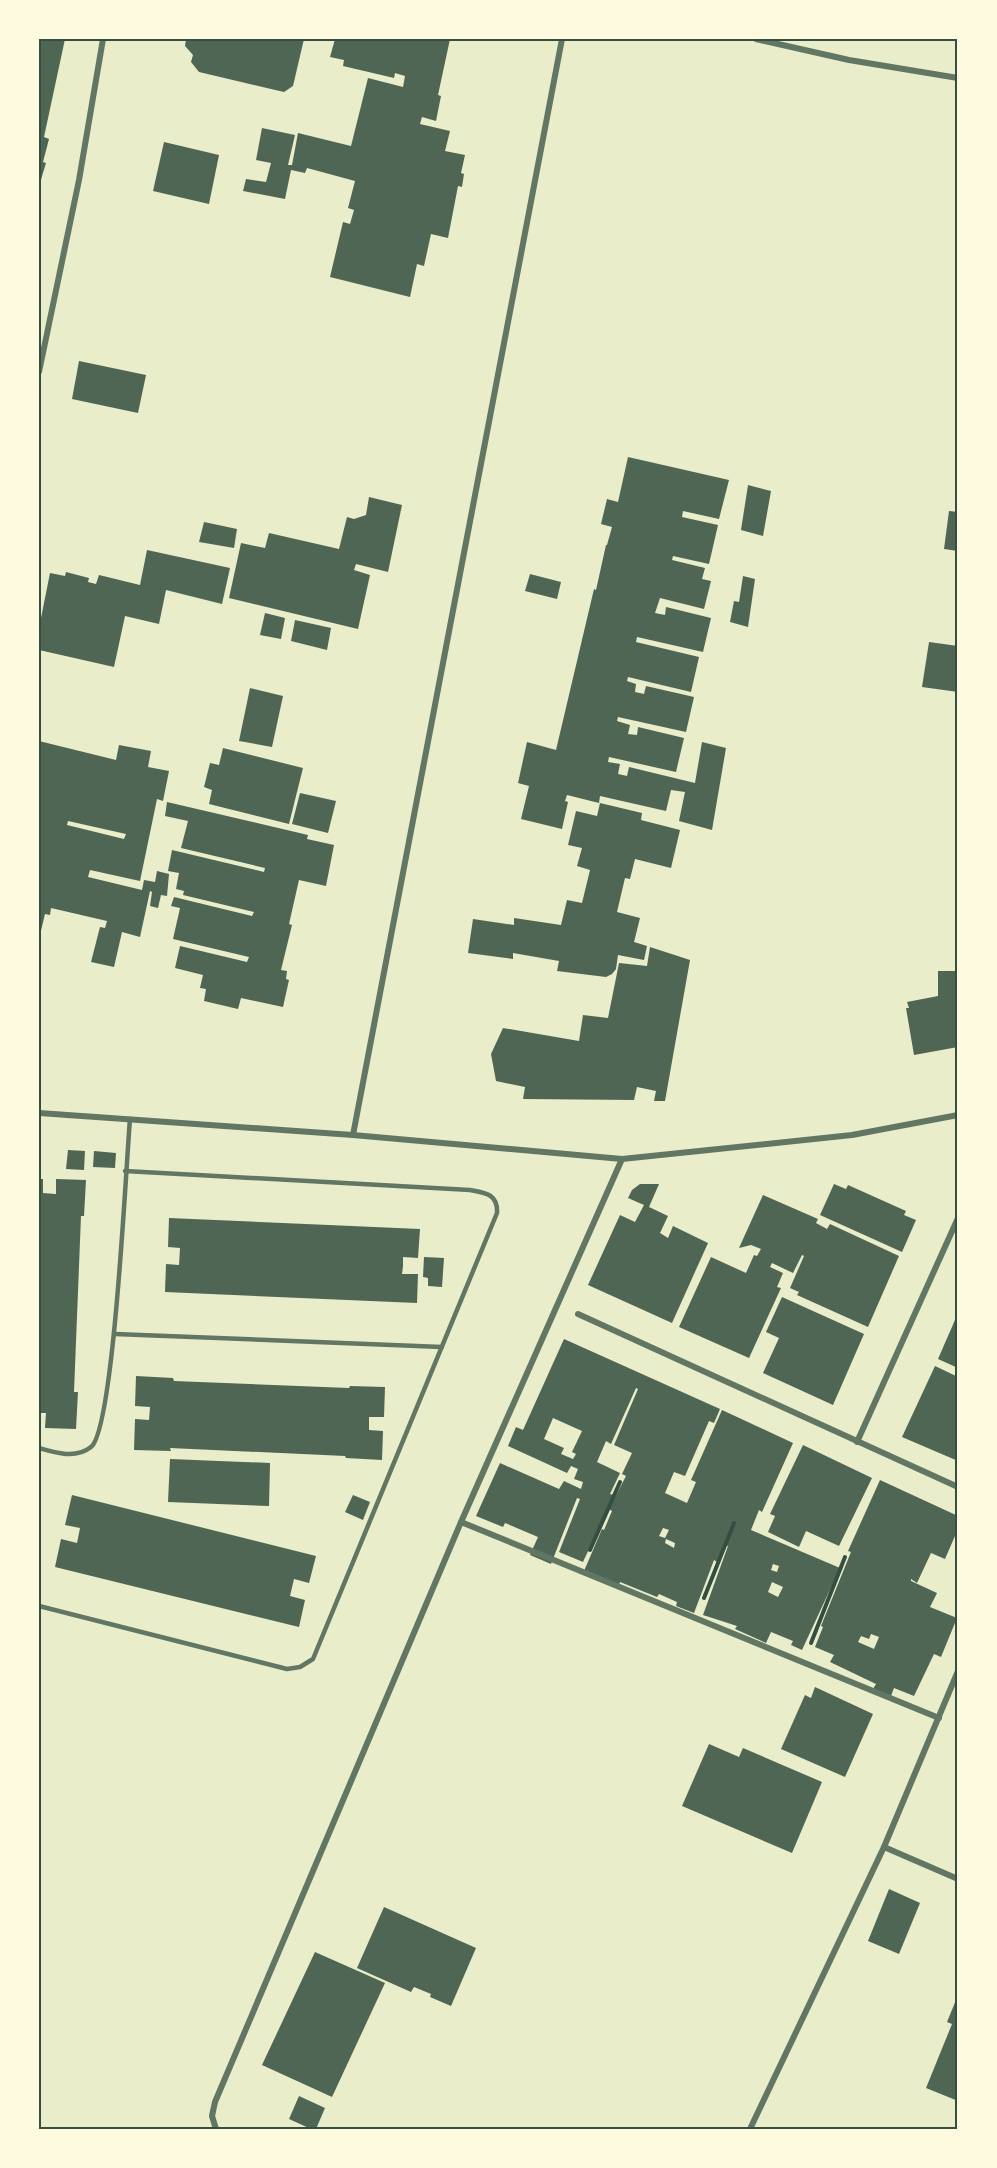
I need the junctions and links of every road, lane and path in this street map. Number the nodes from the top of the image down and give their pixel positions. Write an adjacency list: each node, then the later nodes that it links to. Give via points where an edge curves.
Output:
1 (103, 39): 5 (street, via 79,180)
2 (562, 39): 9 (street)
3 (756, 39): 4 (street)
4 (958, 78)
5 (39, 372)
6 (39, 1113): 8 (street)
7 (958, 1115): 10 (street, via 852,1136)
8 (130, 1119): 9 (street); 11 (lane)
9 (353, 1135): 10 (street)
10 (622, 1159): 20 (street)
11 (125, 1171): 14 (lane); 15 (lane, via 485,1193 498,1204 497,1214)
12 (958, 1218): 16 (street)
13 (578, 1314): 16 (street)
14 (115, 1334): 15 (lane); 17 (lane, via 102,1425 93,1446 79,1454)
15 (442, 1347): 24 (lane, via 313,1659 287,1669)
16 (857, 1442): 19 (street)
17 (39, 1448)
18 (620, 1482): 23 (path)
19 (958, 1487)
20 (461, 1522): 23 (street); 31 (street, via 215,2102)
21 (734, 1523): 25 (path)
22 (845, 1557): 26 (path)
23 (580, 1570): 25 (street)
24 (39, 1606)
25 (696, 1618): 26 (street)
26 (803, 1663): 28 (street)
27 (958, 1671): 28 (street)
28 (939, 1718): 29 (street)
29 (884, 1847): 30 (street); 32 (street)
30 (958, 1879)
31 (216, 2129)
32 (750, 2129)

